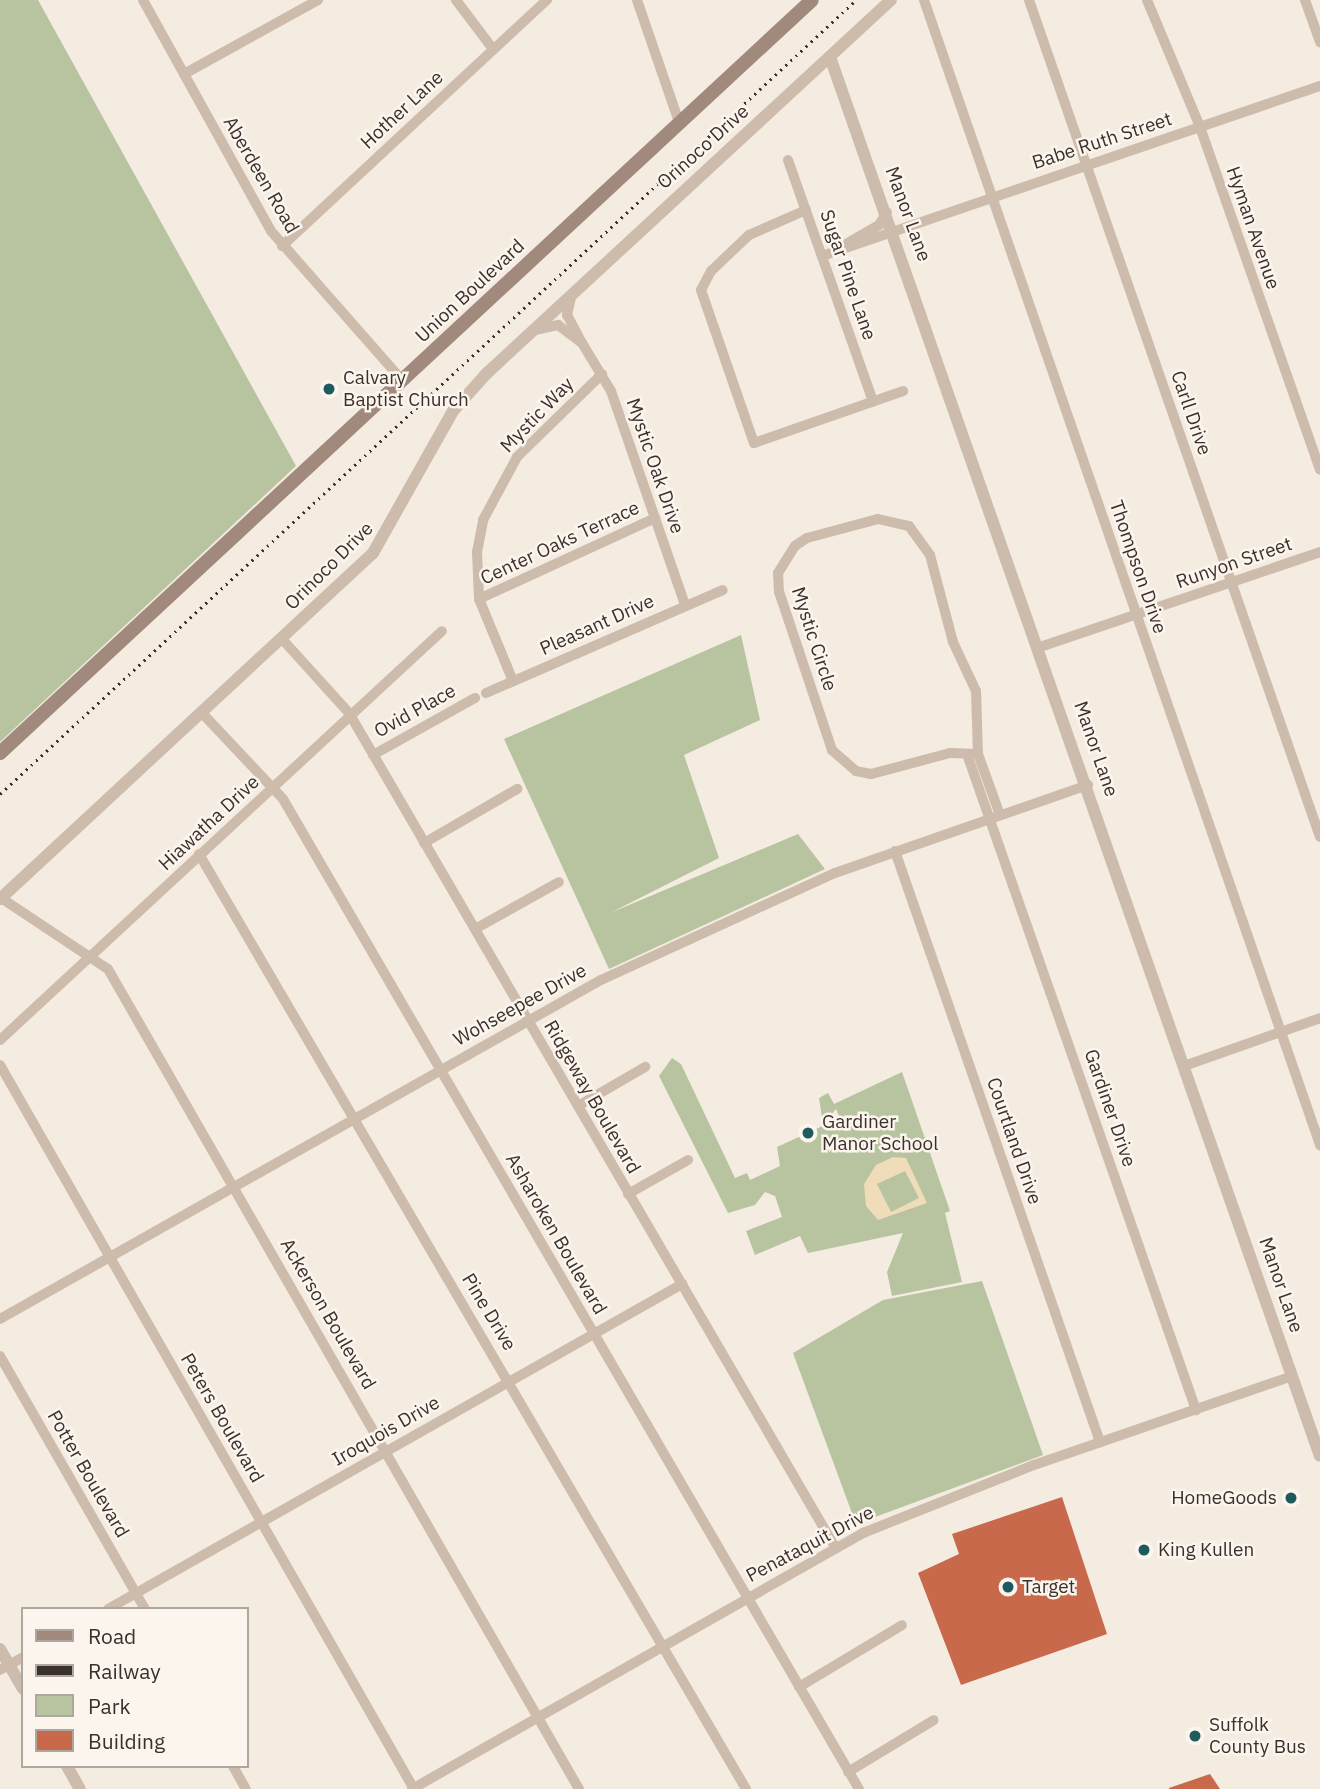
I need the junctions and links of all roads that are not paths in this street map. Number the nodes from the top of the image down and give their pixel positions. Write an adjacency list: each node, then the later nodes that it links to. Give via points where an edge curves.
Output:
1 (143, 0): 15 (street, Aberdeen Road)
2 (318, 0): 15 (street)
3 (456, 0): 13 (street)
4 (547, 0): 13 (street, Hother Lane)
5 (636, 0): 17 (street)
6 (812, 0): 17 (main road, Union Boulevard)
7 (891, 0): 14 (street, Orinoco Drive)
8 (924, 0): 21 (street, Thompson Drive)
9 (1029, 0): 20 (street, Carll Drive)
10 (1147, 0): 18 (street, Hyman Avenue)
11 (1305, 0): 12 (street)
12 (1320, 42)
13 (493, 49): 25 (street, Hother Lane)
14 (830, 57): 23 (street, Manor Lane); 27 (street, Orinoco Drive)
15 (184, 74): 25 (street, Aberdeen Road)
16 (1320, 86): 18 (street, Babe Ruth Street)
17 (680, 125): 31 (main road, Union Boulevard)
18 (1199, 127): 20 (street, Babe Ruth Street); 34 (street, Hyman Avenue)
19 (789, 160): 22 (street, Sugar Pine Lane)
20 (1087, 162): 21 (street, Babe Ruth Street); 37 (street, Carll Drive)
21 (993, 197): 24 (street, Babe Ruth Street); 41 (street, Thompson Drive)
22 (806, 210): 26 (street, Sugar Pine Lane); 33 (street, via 749,235 711,271 701,290 754,443)
23 (887, 211): 24 (street, Manor Lane); 26 (street, via 879,225)
24 (895, 232): 26 (street, Babe Ruth Street); 44 (street, Manor Lane)
25 (282, 246): 31 (street, Aberdeen Road)
26 (825, 255): 33 (street, Sugar Pine Lane)
27 (575, 290): 28 (street, Orinoco Drive); 29 (street, Mystic Oak Drive, via 568,315)
28 (523, 337): 29 (street, Mystic Oak Drive, via 553,324); 43 (street, Orinoco Drive, via 453,411 373,553)
29 (582, 343): 30 (street, Mystic Oak Drive)
30 (602, 374): 35 (street, Mystic Oak Drive); 39 (street, Mystic Way, via 526,447 496,489 477,552)
31 (402, 380): 50 (main road, Union Boulevard)
32 (903, 391): 33 (street)
33 (873, 402)
34 (1320, 470)
35 (655, 518): 39 (street, Center Oaks Terrace); 40 (street, Mystic Oak Drive)
36 (1320, 552): 37 (street, Runyon Street)
37 (1231, 582): 41 (street, Runyon Street); 57 (street, Carll Drive)
38 (723, 590): 40 (street, Pleasant Drive)
39 (479, 599): 45 (street, Mystic Way)
40 (685, 605): 45 (street, Pleasant Drive)
41 (1137, 616): 44 (street, Runyon Street); 67 (street, Thompson Drive)
42 (442, 631): 49 (street, Hiawatha Drive)
43 (282, 639): 48 (street, Orinoco Drive); 49 (street, Ridgeway Boulevard)
44 (1040, 648): 53 (street, Manor Lane)
45 (513, 681): 46 (street, Pleasant Drive)
46 (486, 693)
47 (475, 698): 51 (street, Ovid Place)
48 (202, 713): 54 (street, Asharoken Boulevard); 62 (street, Orinoco Drive)
49 (349, 713): 51 (street, Ridgeway Boulevard); 54 (street, Hiawatha Drive)
50 (0, 753)
51 (373, 755): 58 (street, Ridgeway Boulevard)
52 (973, 756): 52 (street, Mystic Circle, via 974,681 953,642 922,539 909,526 878,519 795,546 778,573 779,592 832,750 856,771 871,774 950,753); 56 (street, Mystic Circle)
53 (1088, 785): 56 (street, Wohseepee Drive); 70 (street, Manor Lane)
54 (273, 788): 60 (street, Hiawatha Drive); 72 (street, Asharoken Boulevard)
55 (517, 789): 58 (street)
56 (995, 817): 59 (street, Wohseepee Drive); 86 (street, Gardiner Drive)
57 (1320, 837)
58 (424, 843): 63 (street, Ridgeway Boulevard)
59 (895, 851): 66 (street, Wohseepee Drive, via 601,980); 87 (street, Courtland Drive)
60 (199, 854): 64 (street, Hiawatha Drive); 74 (street, Pine Drive)
61 (559, 882): 63 (street)
62 (1, 898): 64 (street, Ackerson Boulevard)
63 (475, 929): 66 (street, Ridgeway Boulevard)
64 (93, 954): 68 (street, Hiawatha Drive); 77 (street, Ackerson Boulevard, via 124,994)
65 (1320, 1018): 67 (street)
66 (527, 1021): 72 (street, Wohseepee Drive); 73 (street, Ridgeway Boulevard)
67 (1281, 1032): 70 (street); 75 (street, Thompson Drive)
68 (0, 1041)
69 (0, 1065): 79 (street, Peters Boulevard)
70 (1184, 1066): 84 (street, Manor Lane)
71 (645, 1067): 73 (street)
72 (440, 1070): 74 (street, Wohseepee Drive); 82 (street, Asharoken Boulevard)
73 (578, 1105): 78 (street, Ridgeway Boulevard)
74 (354, 1119): 77 (street, Wohseepee Drive); 85 (street, Pine Drive)
75 (1320, 1145)
76 (688, 1160): 78 (street)
77 (234, 1185): 79 (street, Wohseepee Drive); 88 (street, Ackerson Boulevard)
78 (628, 1194): 80 (street, Ridgeway Boulevard)
79 (109, 1257): 81 (street, Wohseepee Drive); 90 (street, Peters Boulevard)
80 (682, 1284): 82 (street, Iroquois Drive); 91 (street, Ridgeway Boulevard)
81 (0, 1319)
82 (594, 1334): 85 (street, Iroquois Drive); 93 (street, Asharoken Boulevard)
83 (0, 1356): 92 (street, Potter Boulevard)
84 (1292, 1376): 86 (street, Penataquit Drive); 89 (street, Manor Lane)
85 (510, 1382): 88 (street, Iroquois Drive); 97 (street, Pine Drive)
86 (1196, 1410): 87 (street, Penataquit Drive)
87 (1100, 1443): 91 (street, Penataquit Drive)
88 (386, 1452): 90 (street, Iroquois Drive); 103 (street, Ackerson Boulevard)
89 (1320, 1456)
90 (262, 1523): 92 (street, Iroquois Drive); 110 (street, Peters Boulevard)
91 (835, 1547): 93 (street, Penataquit Drive)
92 (136, 1593): 94 (street, Iroquois Drive); 95 (street, Potter Boulevard)
93 (748, 1598): 97 (street, Penataquit Drive); 102 (street, Asharoken Boulevard)
94 (112, 1607)
95 (144, 1607)
96 (902, 1625): 102 (street)
97 (663, 1646): 103 (street, Penataquit Drive); 112 (street, Pine Drive)
98 (0, 1649): 100 (street)
99 (21, 1658): 100 (street)
100 (5, 1668): 101 (street)
101 (21, 1687)
102 (799, 1687): 107 (street, Asharoken Boulevard)
103 (538, 1717): 110 (street, Penataquit Drive); 111 (street, Ackerson Boulevard)
104 (934, 1720): 107 (street)
105 (68, 1768): 108 (street)
106 (234, 1768): 109 (street)
107 (848, 1772): 113 (street, Asharoken Boulevard)
108 (80, 1789)
109 (246, 1789)
110 (413, 1789)
111 (579, 1789)
112 (746, 1789)
113 (859, 1789)

